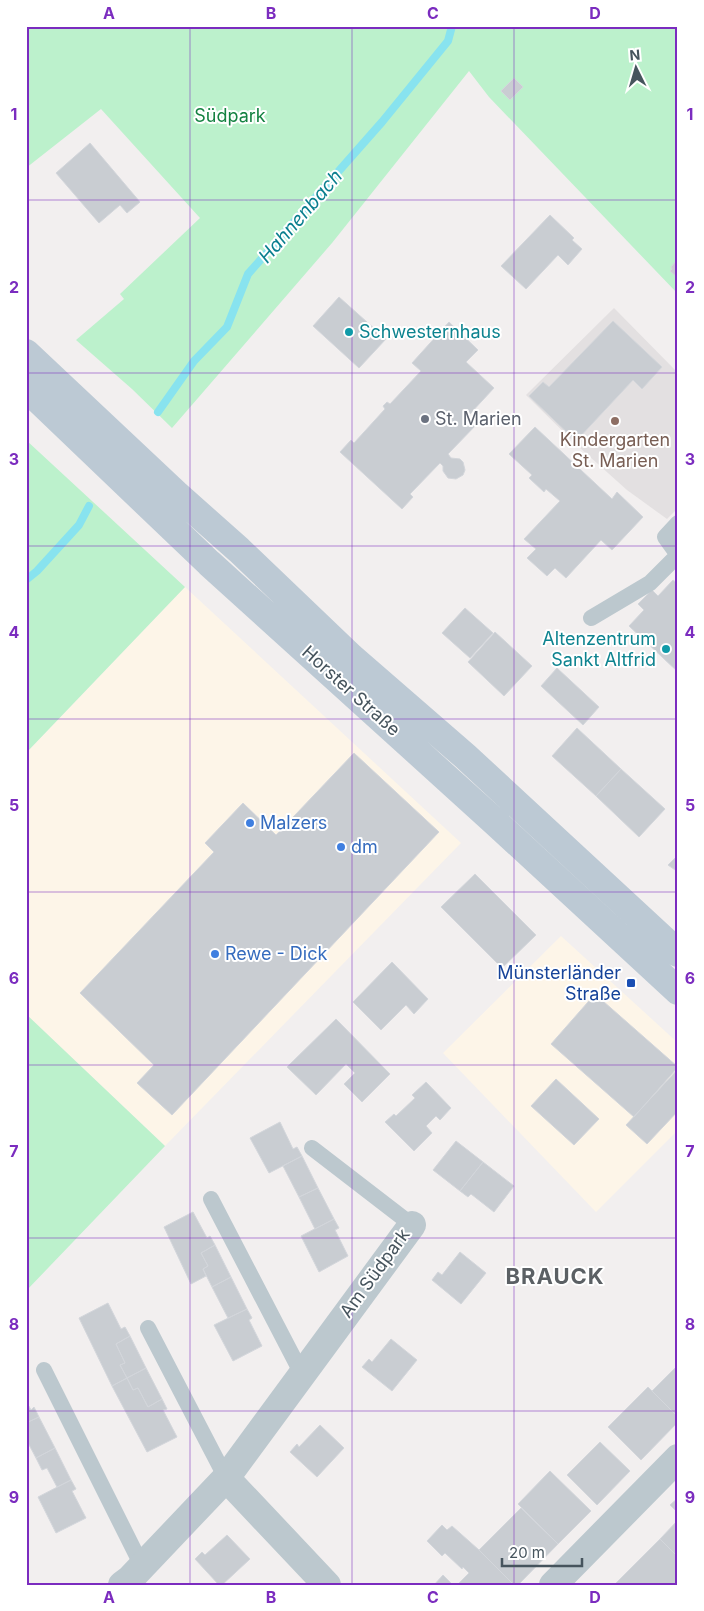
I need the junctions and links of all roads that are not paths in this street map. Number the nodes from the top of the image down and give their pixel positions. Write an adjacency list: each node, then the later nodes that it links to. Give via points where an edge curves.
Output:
1 (26, 353): 5 (main road, Horster Straße, via 351,657 465,756)
2 (26, 388): 6 (main road, Horster Straße, via 209,563)
3 (678, 523): 4 (lane, via 665,537 678,555 650,583)
4 (591, 618)
5 (678, 953)
6 (678, 991)
7 (312, 1148): 9 (lane, Am Südpark)
8 (211, 1199): 12 (lane)
9 (412, 1224): 12 (street, Am Südpark)
10 (148, 1328): 14 (lane)
11 (44, 1370): 15 (lane)
12 (302, 1374): 14 (street, Am Südpark)
13 (678, 1458): 18 (street)
14 (226, 1478): 15 (street, Am Südpark); 17 (street)
15 (142, 1566): 16 (street, Am Südpark)
16 (122, 1585)
17 (328, 1585)
18 (553, 1585)

